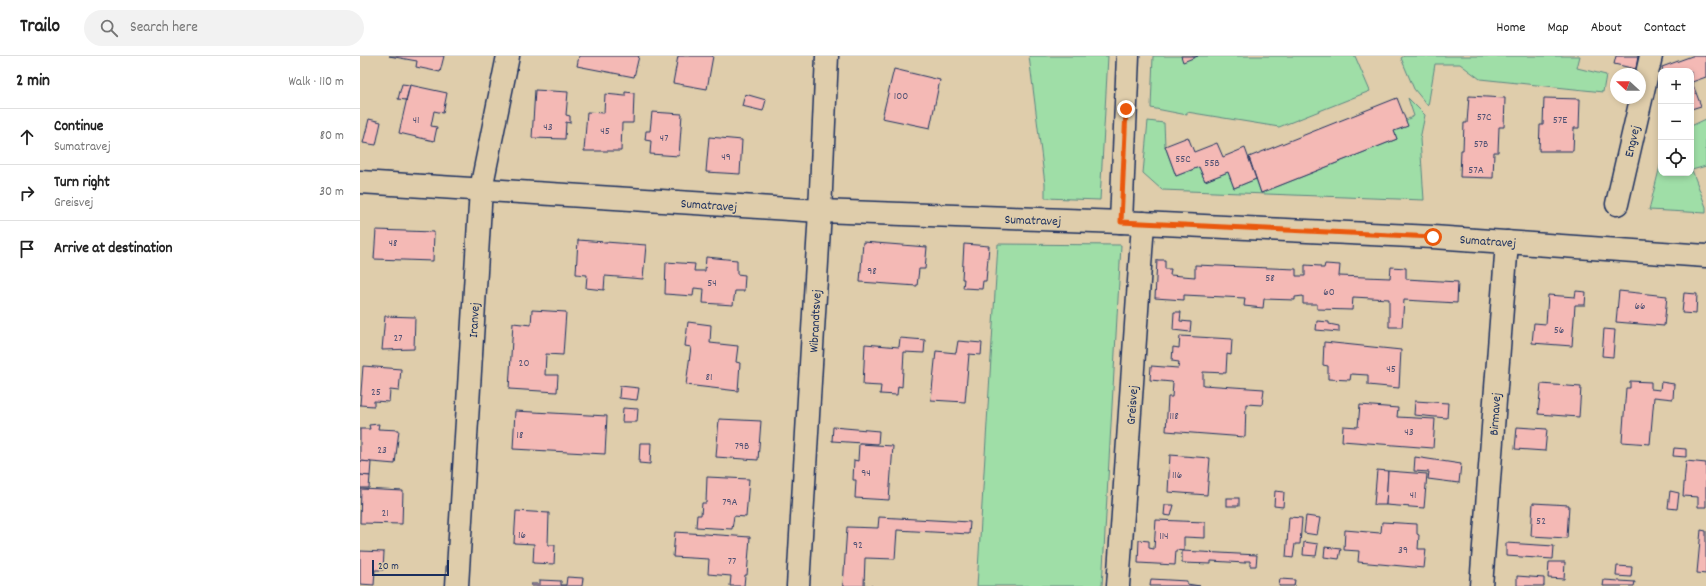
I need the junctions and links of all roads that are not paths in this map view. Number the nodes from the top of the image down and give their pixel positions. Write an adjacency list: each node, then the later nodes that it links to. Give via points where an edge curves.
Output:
1 (508, 56): 6 (street, Iranvej)
2 (827, 56): 8 (street, Wibrandtsvej)
3 (1128, 56): 9 (street)
4 (1651, 56): 7 (street, Engvej)
5 (360, 182): 6 (street, Sumatravej)
6 (481, 188): 8 (street, Sumatravej); 13 (street, Iranvej)
7 (1617, 204)
8 (820, 211): 9 (street, Sumatravej); 14 (street, Wibrandtsvej)
9 (1121, 222): 10 (street, Sumatravej)
10 (1143, 223): 11 (street, Sumatravej); 15 (street, Greisvej)
11 (1507, 242): 12 (street, Sumatravej); 16 (street, Birmavej)
12 (1706, 256)
13 (457, 586)
14 (798, 586)
15 (1118, 586)
16 (1481, 586)

